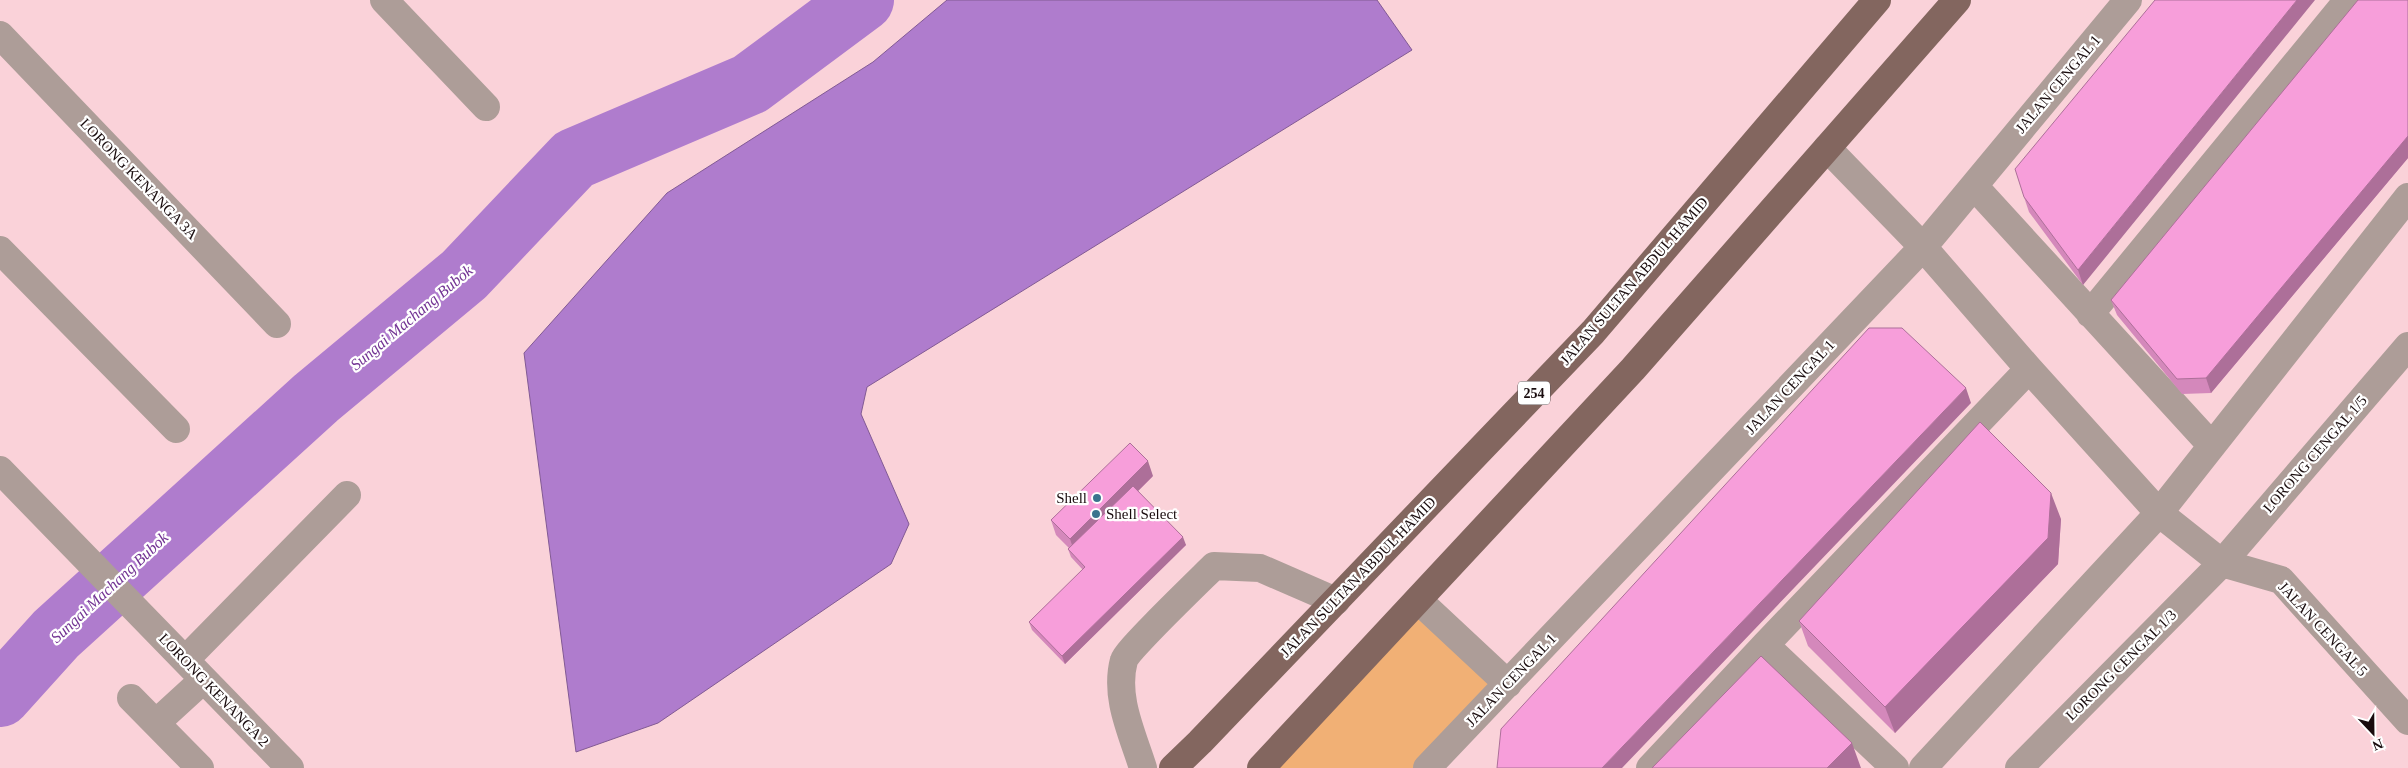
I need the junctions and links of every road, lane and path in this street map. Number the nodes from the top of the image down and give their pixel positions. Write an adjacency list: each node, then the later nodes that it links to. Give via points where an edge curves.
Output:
1 (384, 0): 7 (street)
2 (1877, 0): 24 (main road, JALAN SULTAN ABDUL HAMID / 254, via 1593,332)
3 (1957, 0): 8 (main road)
4 (2128, 0): 9 (street, JALAN CENGAL 1)
5 (2348, 0): 13 (street)
6 (0, 34): 14 (street, LORONG KENANGA 3A)
7 (486, 107)
8 (1827, 148): 11 (street); 23 (main road, via 1634,369)
9 (1974, 186): 11 (street, JALAN CENGAL 1); 13 (street)
10 (2408, 197): 18 (street)
11 (1923, 247): 16 (street); 27 (street, JALAN CENGAL 1)
12 (0, 250): 17 (street)
13 (2090, 314): 18 (street)
14 (277, 324)
15 (2408, 346): 22 (street, LORONG CENGAL 1/5)
16 (2029, 370): 21 (street); 25 (street)
17 (176, 428)
18 (2212, 446): 21 (street)
19 (0, 470): 26 (street, LORONG KENANGA 2)
20 (347, 495): 26 (street)
21 (2159, 513): 22 (street); 39 (street)
22 (2222, 563): 29 (street, JALAN CENGAL 5, via 2281,580); 40 (street, LORONG CENGAL 1/3)
23 (1418, 600): 27 (street); 36 (main road)
24 (1336, 601): 34 (street, via 1260,568 1214,566 1124,658 1120,682 1122,703); 35 (main road, JALAN SULTAN ABDUL HAMID / 254)
25 (1765, 645): 37 (street); 38 (street)
26 (194, 670): 30 (street); 33 (street, LORONG KENANGA 2)
27 (1508, 684): 31 (street, JALAN CENGAL 1)
28 (131, 698): 30 (street)
29 (2408, 722)
30 (156, 723): 32 (street)
31 (1435, 765)
32 (200, 768)
33 (290, 768)
34 (1143, 768)
35 (1174, 768)
36 (1261, 768)
37 (1650, 768)
38 (1895, 768)
39 (1923, 768)
40 (2019, 768)

